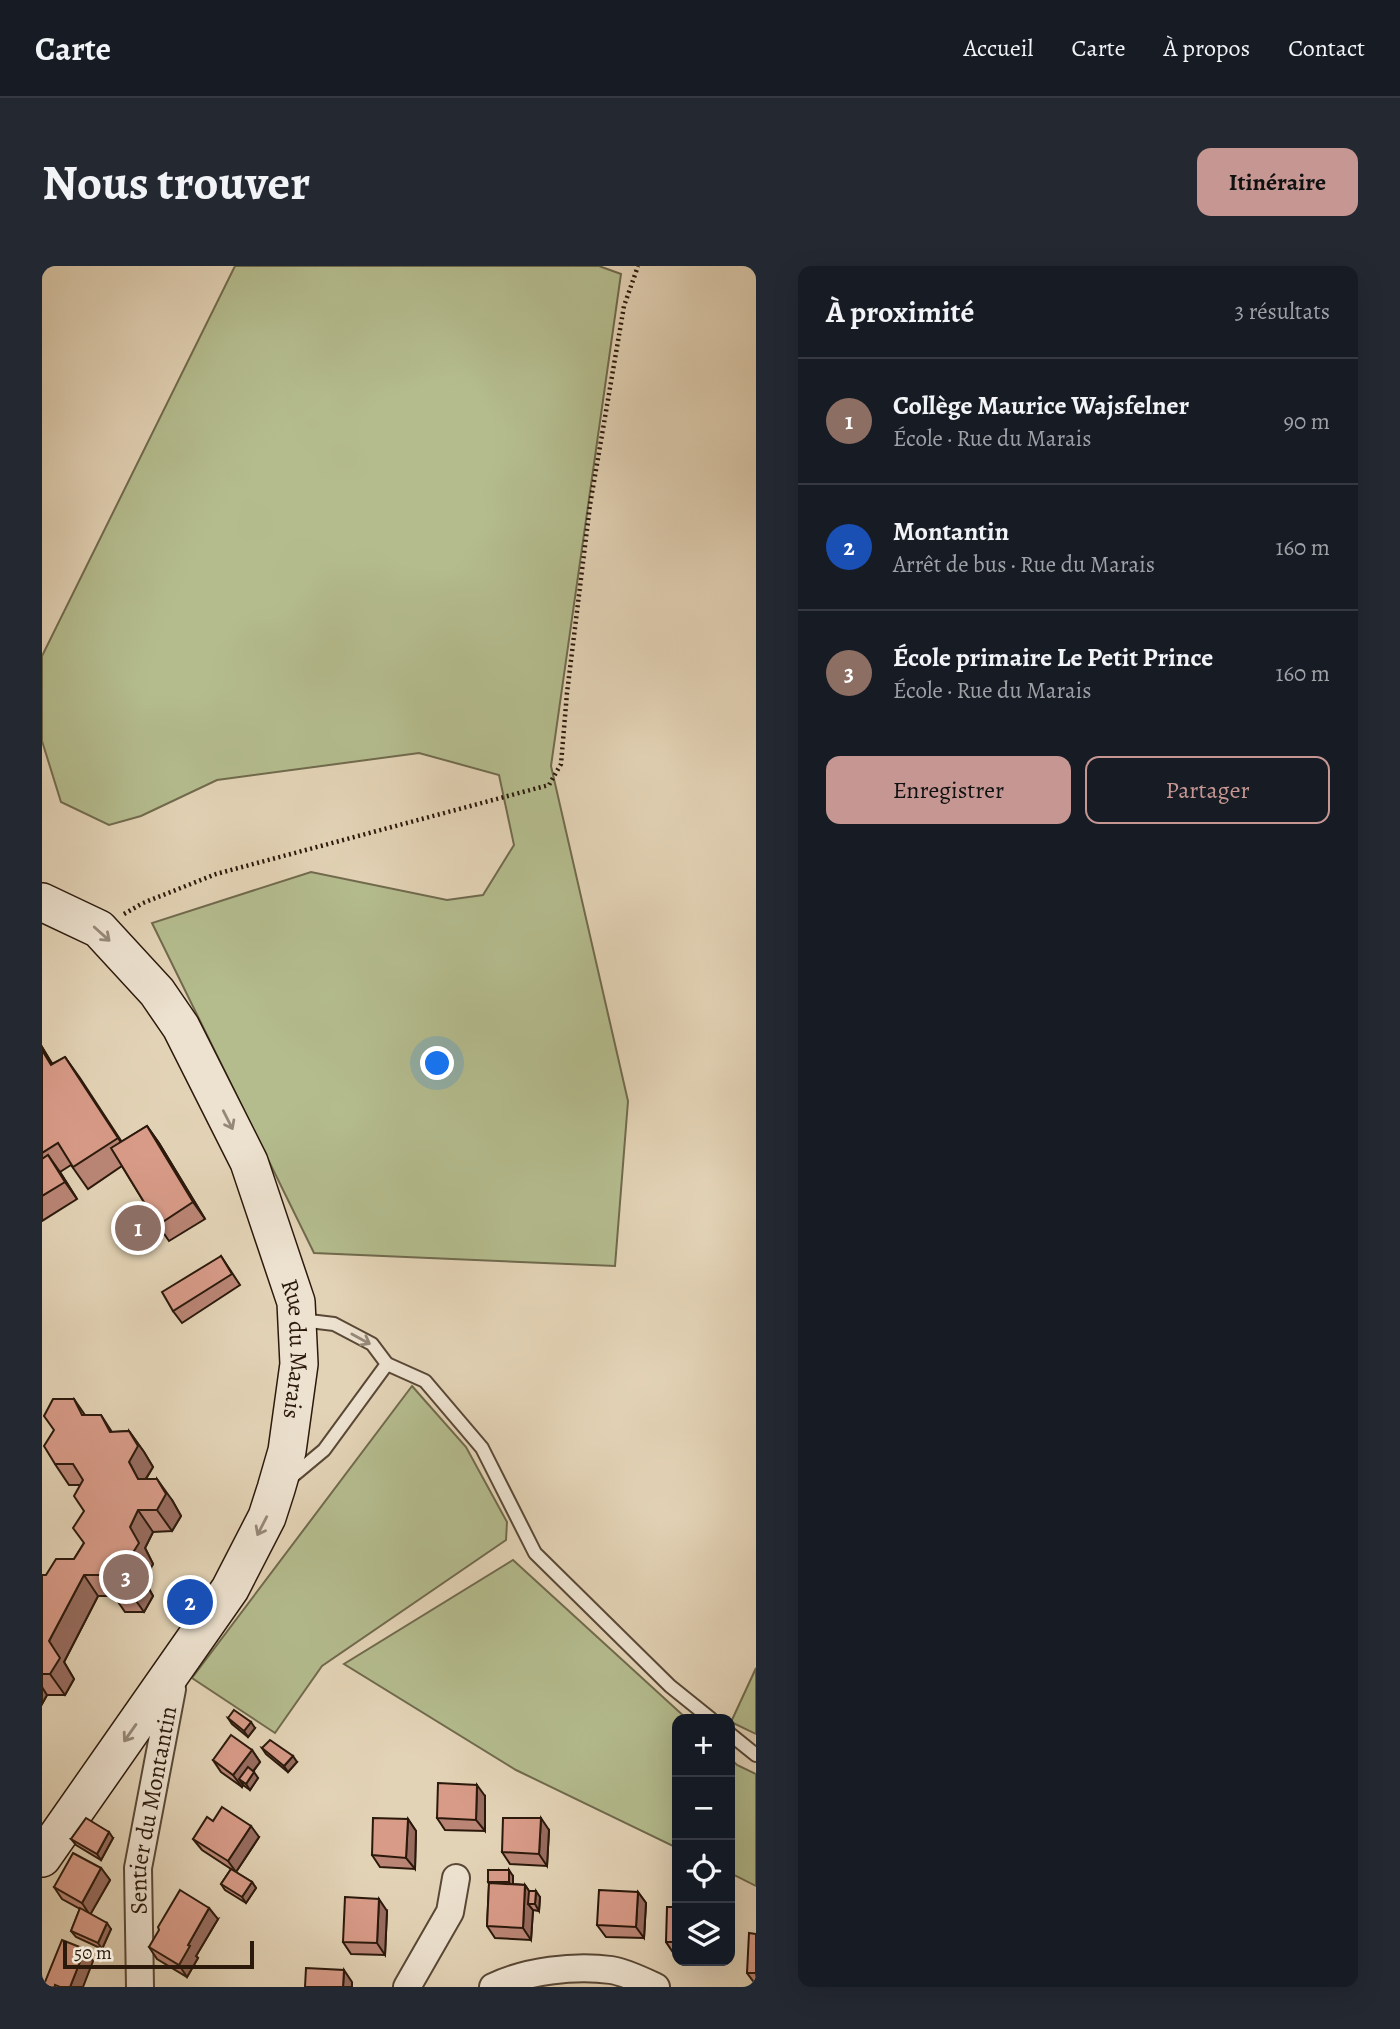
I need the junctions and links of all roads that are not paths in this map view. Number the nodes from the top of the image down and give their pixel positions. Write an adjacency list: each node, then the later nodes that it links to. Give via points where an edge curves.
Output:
1 (42, 902): 2 (street, Rue du Marais, one-way to 2, via 99,929 157,992 181,1027 249,1162 296,1302)
2 (297, 1320): 3 (lane, one-way to 3, via 334,1324 372,1344); 4 (street, Rue du Marais, via 299,1364 287,1451)
3 (387, 1364): 4 (lane, via 324,1450); 6 (lane, via 425,1381 482,1448 536,1553 670,1686)
4 (276, 1489): 5 (street, Rue du Marais, one-way to 5, via 267,1517 230,1589)
5 (169, 1677): 9 (street, Rue du Marais, one-way to 9); 11 (street, Sentier du Montantin, via 172,1689 138,1868)
6 (706, 1714)
7 (735, 1738): 8 (lane)
8 (756, 1755)
9 (42, 1857)
10 (456, 1878): 12 (street, via 450,1912)
11 (140, 1987)
12 (407, 1987)
13 (493, 1987): 14 (street, via 537,1973 576,1969 613,1970)
14 (656, 1987)

